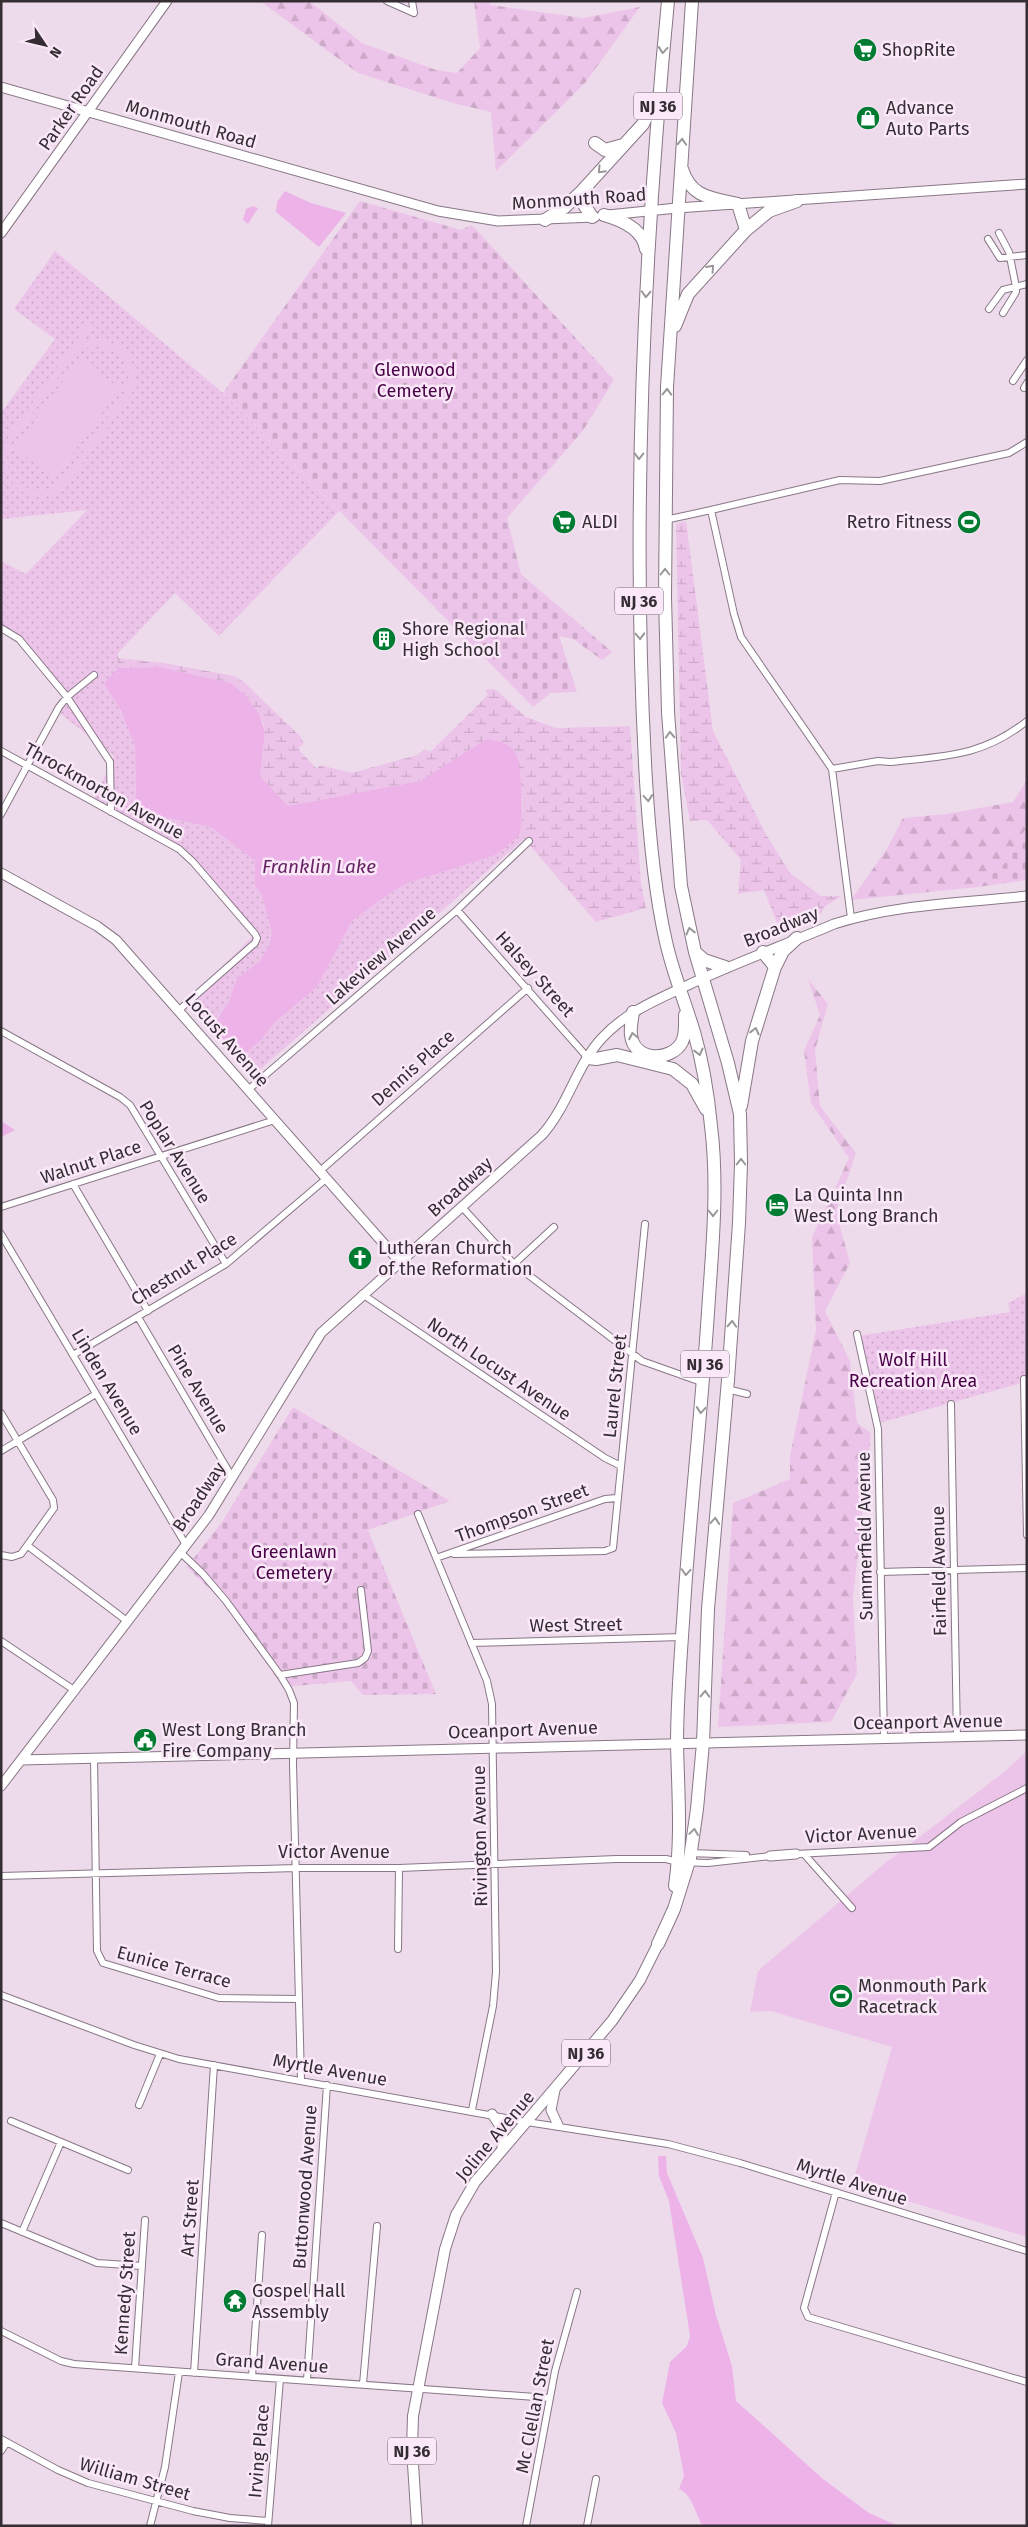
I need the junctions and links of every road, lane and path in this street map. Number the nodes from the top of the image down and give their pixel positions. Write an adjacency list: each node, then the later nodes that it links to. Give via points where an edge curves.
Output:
1 (167, 1): 8 (street, Parker Road)
2 (387, 1): 3 (street, via 414,13)
3 (412, 1)
4 (668, 1): 7 (highway, NJ 36, one-way to 7)
5 (692, 1): 11 (highway, NJ 36, one-way to 5)
6 (1, 87): 8 (street, Monmouth Road)
7 (659, 88): 10 (highway, via 643,124); 17 (highway, NJ 36)
8 (88, 112): 19 (street, Monmouth Road, via 438,211 498,221); 21 (street, Parker Road)
9 (595, 143): 10 (highway, via 605,150)
10 (625, 144): 13 (highway, one-way to 13)
11 (681, 164): 15 (highway, via 687,183 696,192); 16 (highway, NJ 36)
12 (1027, 184): 14 (street, Monmouth Road)
13 (582, 190): 18 (highway, via 583,203); 19 (highway)
14 (797, 200): 15 (street, Monmouth Road); 20 (highway, via 769,211)
15 (738, 204): 16 (street, Monmouth Road); 20 (highway)
16 (677, 208): 17 (street, Monmouth Road); 31 (highway, NJ 36)
17 (651, 210): 18 (street, Monmouth Road); 26 (highway, NJ 36)
18 (598, 216): 19 (street, Monmouth Road); 26 (highway, via 637,231 644,239)
19 (545, 220)
20 (746, 230): 31 (highway, one-way to 20, via 688,294)
21 (1, 233)
22 (999, 233): 25 (street)
23 (988, 240): 25 (street, via 997,255)
24 (1027, 255): 25 (street)
25 (1011, 258): 28 (street)
26 (648, 260): 58 (highway, NJ 36, one-way to 58, via 639,477 644,738 648,807 662,924)
27 (1027, 284): 28 (street)
28 (1016, 287): 29 (street, via 1003,290); 30 (street)
29 (989, 309)
30 (1003, 313)
31 (670, 340): 36 (highway, NJ 36, one-way to 31)
32 (1027, 360): 33 (street)
33 (1013, 381)
34 (1027, 442): 35 (street, via 1009,453 880,481 840,480)
35 (711, 510): 36 (street); 43 (street, via 741,637)
36 (665, 520): 52 (highway, NJ 36, one-way to 36, via 681,886 674,809 666,650)
37 (1, 628): 39 (street, via 19,639)
38 (94, 675): 39 (street)
39 (67, 697): 42 (street); 44 (street, via 110,762)
40 (1027, 722): 43 (street, via 970,752)
41 (1, 751): 42 (street, Throckmorton Avenue)
42 (28, 766): 44 (street, Throckmorton Avenue); 45 (street)
43 (832, 769): 50 (street)
44 (111, 812): 60 (street, Throckmorton Avenue, via 185,854 257,938)
45 (1, 814)
46 (529, 841): 49 (street, Lakeview Avenue)
47 (1, 874): 60 (street, Locust Avenue, via 110,934)
48 (1027, 896): 50 (street, Broadway, via 908,908)
49 (458, 910): 57 (street, Halsey Street); 64 (street, Lakeview Avenue)
50 (852, 918): 51 (street, Broadway)
51 (796, 938): 53 (street, Broadway); 55 (highway, via 783,951)
52 (695, 952): 54 (highway, via 704,960); 56 (highway, NJ 36)
53 (763, 952): 54 (street, Broadway); 55 (highway)
54 (725, 967): 56 (street, Broadway)
55 (775, 967): 65 (highway, one-way to 55, via 752,1040)
56 (703, 978): 58 (street, Broadway); 65 (highway, NJ 36)
57 (528, 988): 63 (street, Halsey Street); 69 (street, Dennis Place)
58 (679, 989): 59 (highway, NJ 36); 61 (street, Broadway)
59 (686, 1007): 61 (highway, one-way to 61, via 682,1040 675,1051 663,1056 649,1056 635,1045 631,1036); 66 (highway, NJ 36, one-way to 66, via 704,1074)
60 (179, 1010): 64 (street, Locust Avenue)
61 (633, 1012): 63 (street, Broadway, via 602,1038)
62 (1, 1031): 68 (street, Poplar Avenue, via 126,1101)
63 (588, 1058): 66 (highway, via 617,1055 679,1073 696,1089); 73 (street, Broadway, via 549,1127)
64 (249, 1089): 67 (street, Locust Avenue)
65 (740, 1114): 88 (highway, NJ 36, one-way to 65, via 740,1215)
66 (710, 1119): 87 (highway, NJ 36, one-way to 87, via 713,1227)
67 (275, 1120): 68 (street, Walnut Place); 69 (street, Locust Avenue)
68 (162, 1156): 71 (street, Walnut Place); 78 (street, Poplar Avenue)
69 (320, 1171): 70 (street, Locust Avenue)
70 (327, 1178): 77 (street, Locust Avenue); 78 (street, Chestnut Place)
71 (73, 1184): 72 (street, Walnut Place); 81 (street)
72 (1, 1206)
73 (462, 1207): 77 (street, Broadway); 79 (street)
74 (645, 1224): 84 (street, Laurel Street)
75 (554, 1227): 79 (street)
76 (1, 1234): 85 (street, Linden Avenue)
77 (400, 1262): 80 (street, Broadway)
78 (226, 1264): 81 (street, Chestnut Place)
79 (514, 1264): 84 (street)
80 (362, 1294): 95 (street, North Locust Avenue); 96 (street, Broadway, via 317,1339)
81 (148, 1311): 82 (street, Chestnut Place)
82 (138, 1317): 85 (street, Chestnut Place); 96 (street, Pine Avenue)
83 (858, 1334): 107 (street, Summerfield Avenue, via 878,1428)
84 (633, 1354): 87 (street, via 642,1361); 95 (street, Laurel Street)
85 (73, 1355): 89 (street, Linden Avenue)
86 (1024, 1379): 99 (street)
87 (704, 1383): 110 (highway, NJ 36, one-way to 110)
88 (727, 1389): 90 (street); 119 (highway, NJ 36, one-way to 88, via 708,1609)
89 (96, 1394): 93 (street); 101 (street, Linden Avenue)
90 (747, 1394)
91 (950, 1404): 106 (street, Fairfield Avenue)
92 (1, 1413): 93 (street)
93 (18, 1440): 94 (street); 100 (street, via 53,1500 54,1508)
94 (1, 1451)
95 (621, 1466): 97 (street, Laurel Street)
96 (232, 1477): 101 (street, Broadway)
97 (618, 1498): 102 (street, Thompson Street, via 606,1499); 102 (street, Laurel Street, via 611,1550)
98 (418, 1514): 104 (street, Rivington Avenue)
99 (1027, 1535)
100 (28, 1546): 103 (street, via 16,1556); 109 (street)
101 (183, 1549): 109 (street, Broadway); 113 (street, Linden Avenue)
102 (454, 1554): 104 (street, Thompson Street)
103 (1, 1555)
104 (436, 1558): 112 (street, Rivington Avenue)
105 (1027, 1568): 106 (street)
106 (954, 1570): 107 (street); 116 (street, Fairfield Avenue)
107 (880, 1572): 117 (street, Summerfield Avenue)
108 (361, 1590): 113 (street, via 368,1651 365,1658 358,1663)
109 (127, 1621): 114 (street, Broadway)
110 (682, 1637): 112 (street, West Street); 118 (highway, NJ 36)
111 (1, 1642): 114 (street)
112 (471, 1643): 120 (street, Rivington Avenue, via 490,1693)
113 (280, 1675): 121 (street, Linden Avenue, via 294,1703)
114 (74, 1690): 123 (street, Broadway)
115 (1027, 1735): 116 (street, Oceanport Avenue)
116 (957, 1738): 117 (street, Oceanport Avenue)
117 (884, 1739): 119 (street, Oceanport Avenue)
118 (677, 1742): 119 (street, Oceanport Avenue); 120 (street, Oceanport Avenue); 128 (highway, NJ 36)
119 (703, 1743): 128 (highway, NJ 36, one-way to 119)
120 (493, 1748): 121 (street, Oceanport Avenue); 129 (street, Rivington Avenue)
121 (293, 1753): 122 (street, Oceanport Avenue); 130 (street, Linden Avenue)
122 (94, 1759): 123 (street, Oceanport Avenue); 132 (street, Eunice Terrace)
123 (21, 1760): 124 (street, Broadway)
124 (1, 1786)
125 (1027, 1788): 126 (street, Victor Avenue, via 961,1822 929,1847)
126 (800, 1854): 127 (street, Victor Avenue); 134 (street)
127 (770, 1856): 128 (street, Victor Avenue)
128 (680, 1858): 129 (street, Victor Avenue); 135 (highway, NJ 36, via 671,1905)
129 (495, 1862): 131 (street, Victor Avenue); 145 (street, Rivington Avenue, via 495,1984)
130 (296, 1868): 131 (street, Victor Avenue); 132 (street, Victor Avenue); 138 (street, Linden Avenue)
131 (399, 1868): 136 (street)
132 (97, 1873): 133 (street, Victor Avenue); 138 (street, Eunice Terrace, via 97,1951 108,1966 219,1998)
133 (1, 1876)
134 (852, 1908)
135 (658, 1944): 143 (main road, Joline Avenue / NJ 36, via 626,2002)
136 (398, 1949)
137 (1, 1995): 139 (street, Myrtle Avenue)
138 (299, 1999): 141 (street, Linden Avenue)
139 (160, 2054): 140 (street, Myrtle Avenue); 144 (street)
140 (214, 2065): 141 (street, Myrtle Avenue); 165 (street, Art Street)
141 (301, 2080): 142 (street, Myrtle Avenue)
142 (327, 2085): 145 (street, Myrtle Avenue); 168 (street, Buttonwood Avenue)
143 (555, 2090): 148 (main road, Joline Avenue / NJ 36); 149 (street, via 551,2110)
144 (139, 2105)
145 (472, 2110): 146 (street, Myrtle Avenue)
146 (492, 2114): 148 (street, Myrtle Avenue); 151 (street, via 503,2131)
147 (11, 2121): 150 (street)
148 (527, 2122): 149 (street, Myrtle Avenue); 151 (main road, Joline Avenue / NJ 36)
149 (558, 2125): 153 (street, Myrtle Avenue, via 663,2143)
150 (61, 2142): 152 (street); 157 (street)
151 (502, 2152): 171 (main road, Joline Avenue / NJ 36, via 466,2196 449,2233)
152 (128, 2170)
153 (836, 2192): 159 (street, Myrtle Avenue); 169 (street, via 804,2308 808,2317)
154 (145, 2220): 160 (street, Kennedy Street)
155 (1, 2222): 157 (street)
156 (377, 2226): 170 (street)
157 (22, 2232): 160 (street, via 96,2264)
158 (262, 2235): 166 (street)
159 (1027, 2251)
160 (142, 2266): 163 (street, Kennedy Street)
161 (577, 2292): 172 (street, Mc Clellan Street)
162 (1, 2331): 163 (street, Grand Avenue, via 65,2362)
163 (135, 2368): 164 (street, Grand Avenue)
164 (179, 2372): 165 (street, Grand Avenue); 176 (street)
165 (194, 2373): 166 (street, Grand Avenue)
166 (252, 2377): 167 (street, Grand Avenue)
167 (280, 2379): 168 (street, Grand Avenue); 177 (street, Irving Place)
168 (307, 2380): 170 (street, Grand Avenue)
169 (1027, 2382)
170 (363, 2384): 171 (street, Grand Avenue)
171 (418, 2388): 172 (street, Grand Avenue); 179 (main road, Joline Avenue / NJ 36, via 412,2449)
172 (549, 2398): 180 (street, Mc Clellan Street)
173 (4, 2440): 174 (street); 176 (street, William Street, via 68,2475)
174 (1, 2451)
175 (596, 2478): 181 (street)
176 (157, 2501): 177 (street, William Street, via 193,2511); 178 (street)
177 (268, 2523)
178 (150, 2526)
179 (417, 2526)
180 (526, 2526)
181 (587, 2526)

